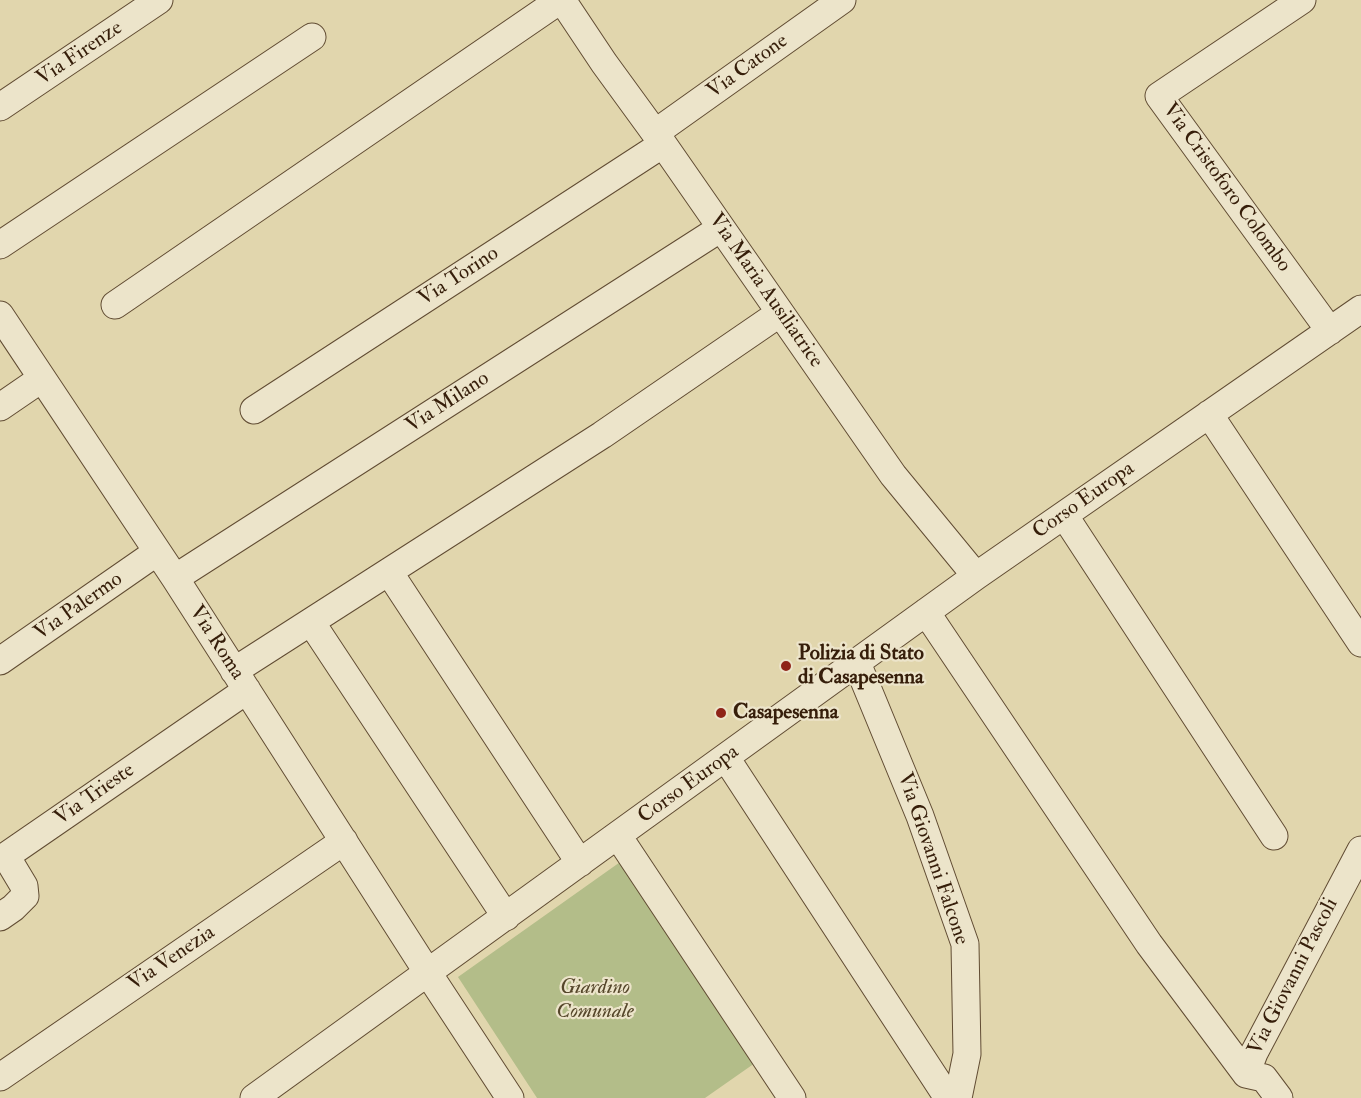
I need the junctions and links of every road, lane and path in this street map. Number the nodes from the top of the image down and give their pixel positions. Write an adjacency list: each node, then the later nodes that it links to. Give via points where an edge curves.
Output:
1 (561, 0): 7 (street, Via Maria Ausiliatrice); 10 (street)
2 (842, 0): 7 (street, Via Catone)
3 (1302, 0): 14 (street, Via Cristoforo Colombo, via 1159,96)
4 (147, 3): 6 (street, Via Firenze)
5 (312, 37): 9 (street)
6 (0, 107)
7 (659, 138): 8 (street, Via Maria Ausiliatrice); 17 (street, Via Torino)
8 (721, 228): 12 (street, Via Maria Ausiliatrice); 23 (street, Via Milano)
9 (0, 245)
10 (115, 305)
11 (1361, 309): 14 (street, Corso Europa)
12 (780, 313): 21 (street, via 602,435); 22 (street, Via Maria Ausiliatrice, via 893,475)
13 (0, 315): 15 (street, Via Roma)
14 (1330, 331): 18 (street, Corso Europa)
15 (41, 379): 16 (street); 20 (street, Via Roma)
16 (0, 407)
17 (254, 410)
18 (1209, 414): 19 (street, Corso Europa); 26 (street)
19 (1064, 515): 22 (street, Corso Europa); 32 (street)
20 (157, 552): 23 (street, Via Roma); 27 (street, Via Palermo)
21 (389, 572): 25 (street); 34 (street)
22 (976, 576): 24 (street, Corso Europa)
23 (174, 578): 29 (street, Via Roma)
24 (926, 612): 28 (street, Corso Europa); 39 (street, via 1149,944)
25 (311, 622): 29 (street); 36 (street)
26 (1361, 643)
27 (0, 661)
28 (857, 663): 30 (street, Corso Europa); 45 (street, Via Giovanni Falcone, via 920,816 965,944 967,1054)
29 (241, 681): 33 (street, Via Roma); 37 (street, Via Trieste, via 6,856 24,886 25,896)
30 (726, 758): 31 (street, Corso Europa); 44 (street)
31 (618, 836): 34 (street, Corso Europa); 43 (street)
32 (1274, 836)
33 (344, 841): 38 (street, Via Roma); 40 (street, Via Venezia)
34 (580, 863): 36 (street, Corso Europa)
35 (1357, 869): 39 (street, Via Giovanni Pascoli)
36 (506, 916): 38 (street, Corso Europa)
37 (0, 917)
38 (428, 973): 41 (street, Corso Europa); 42 (street, Via Roma)
39 (1246, 1074): 46 (street, via 1264,1078)
40 (0, 1077)
41 (254, 1098)
42 (510, 1098)
43 (792, 1098)
44 (948, 1098)
45 (958, 1098)
46 (1279, 1098)

